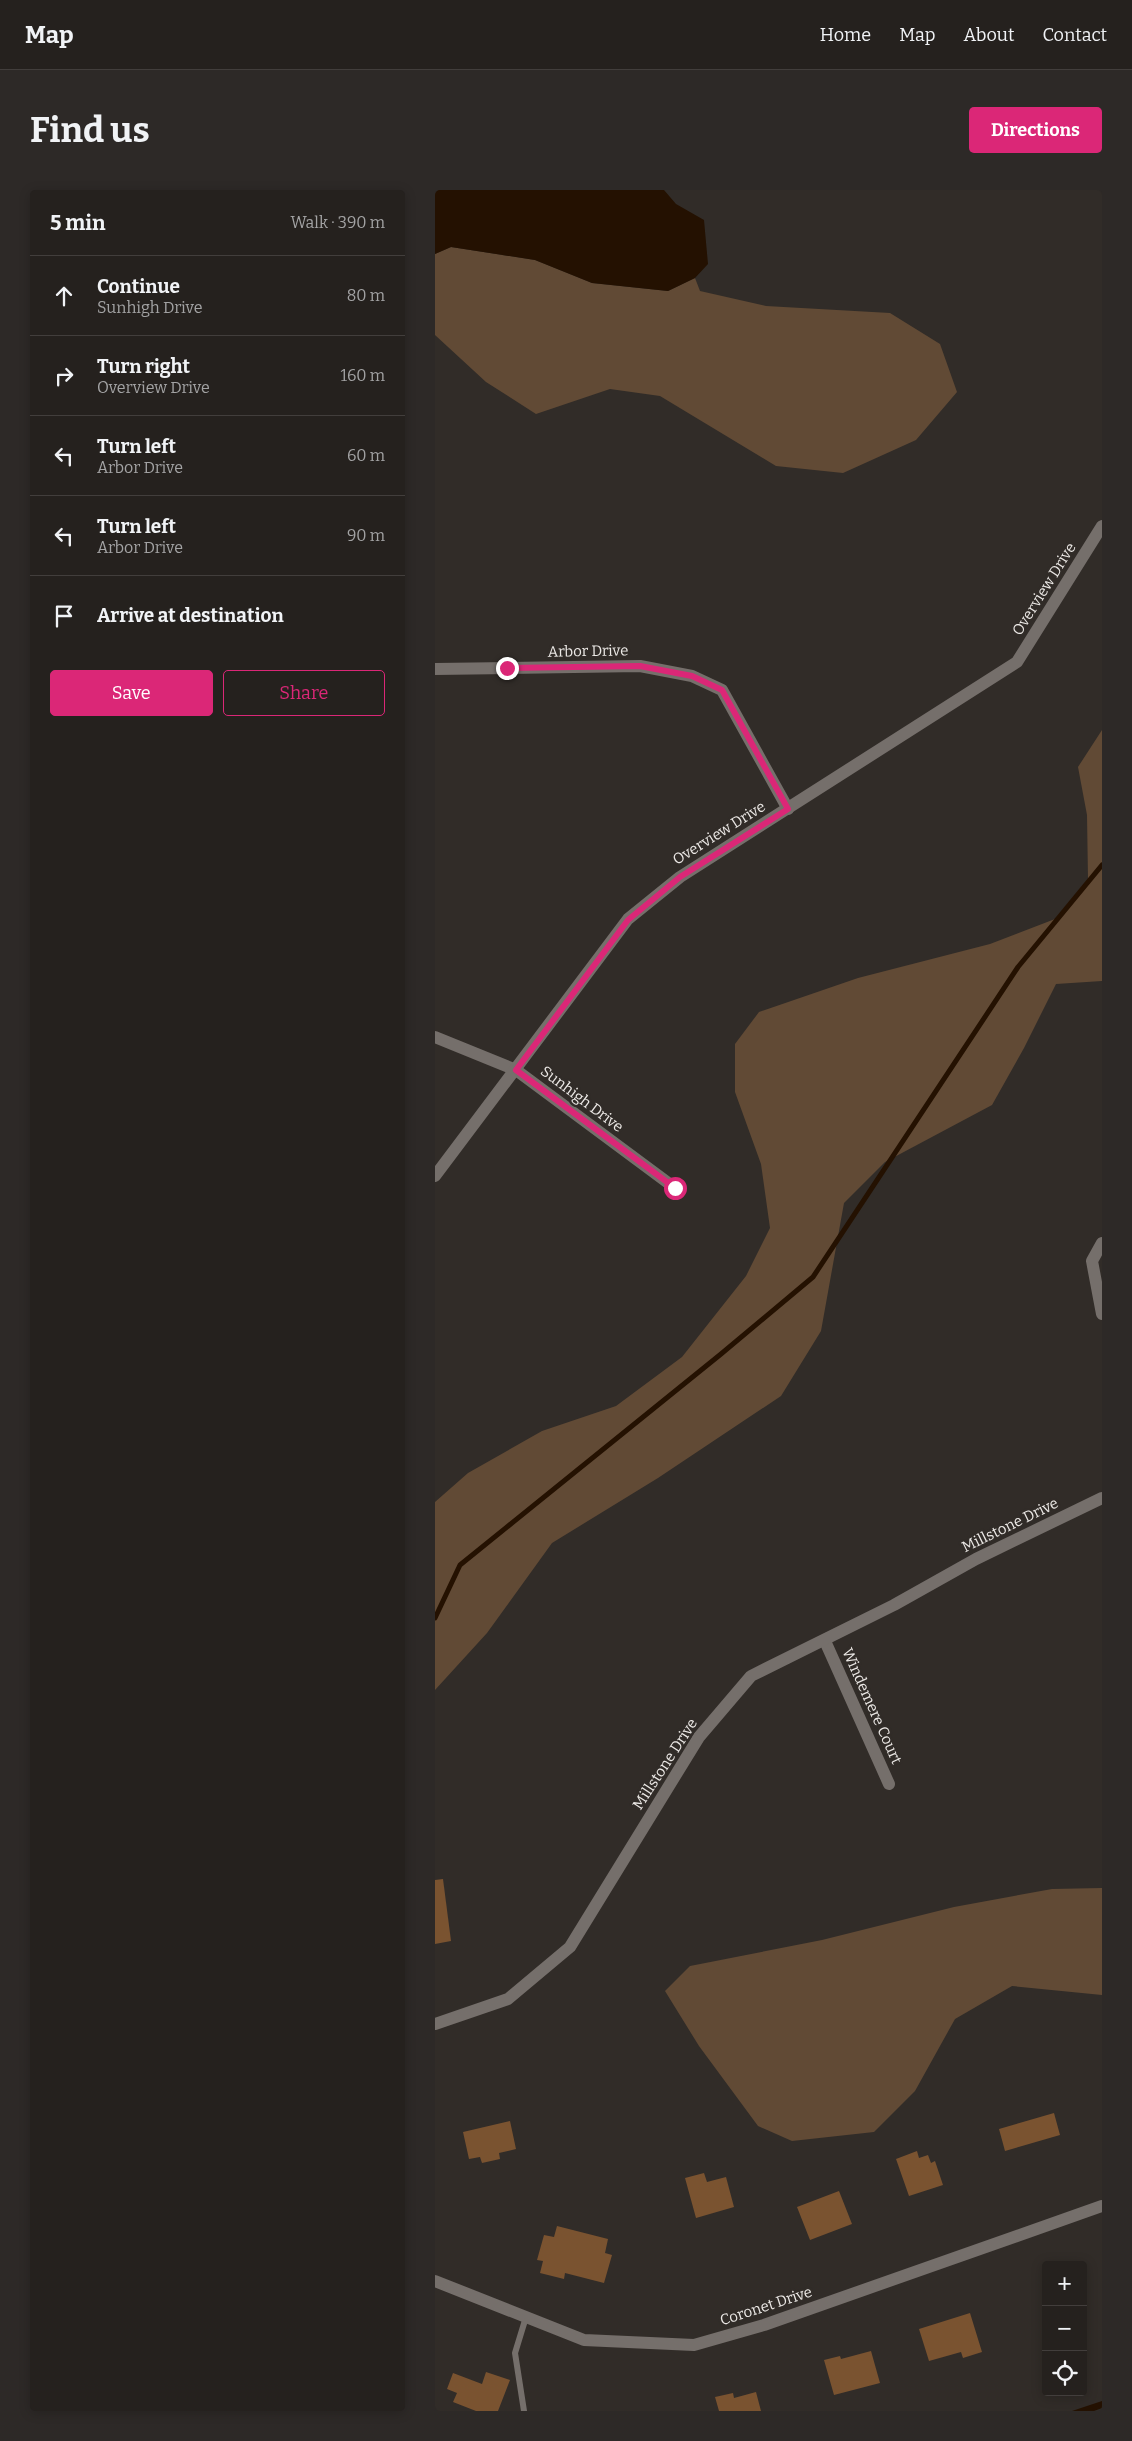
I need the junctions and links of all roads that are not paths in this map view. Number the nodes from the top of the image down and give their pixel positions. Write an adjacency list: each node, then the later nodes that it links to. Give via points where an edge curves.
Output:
1 (1102, 526): 3 (street, Overview Drive, via 1017,662)
2 (435, 669): 3 (street, Arbor Drive, via 640,666 692,676 722,690)
3 (788, 809): 5 (street, Overview Drive, via 680,877 628,920)
4 (435, 1037): 5 (street, Sunhigh Drive)
5 (516, 1070): 6 (street, Overview Drive); 7 (street, Sunhigh Drive)
6 (435, 1176)
7 (675, 1188)
8 (1102, 1243): 9 (street, via 1092,1261)
9 (1102, 1314)
10 (1102, 1498): 11 (street, Millstone Drive, via 976,1559)
11 (825, 1641): 12 (street, Windemere Court); 13 (street, Millstone Drive, via 751,1676 699,1737 570,1948 508,1999)
12 (889, 1784)
13 (435, 2024)
14 (1102, 2206): 16 (street, Coronet Drive, via 763,2325 694,2345 584,2340)
15 (435, 2281): 16 (street, Coronet Drive)
16 (526, 2317): 17 (lane, via 515,2353)
17 (524, 2411)

